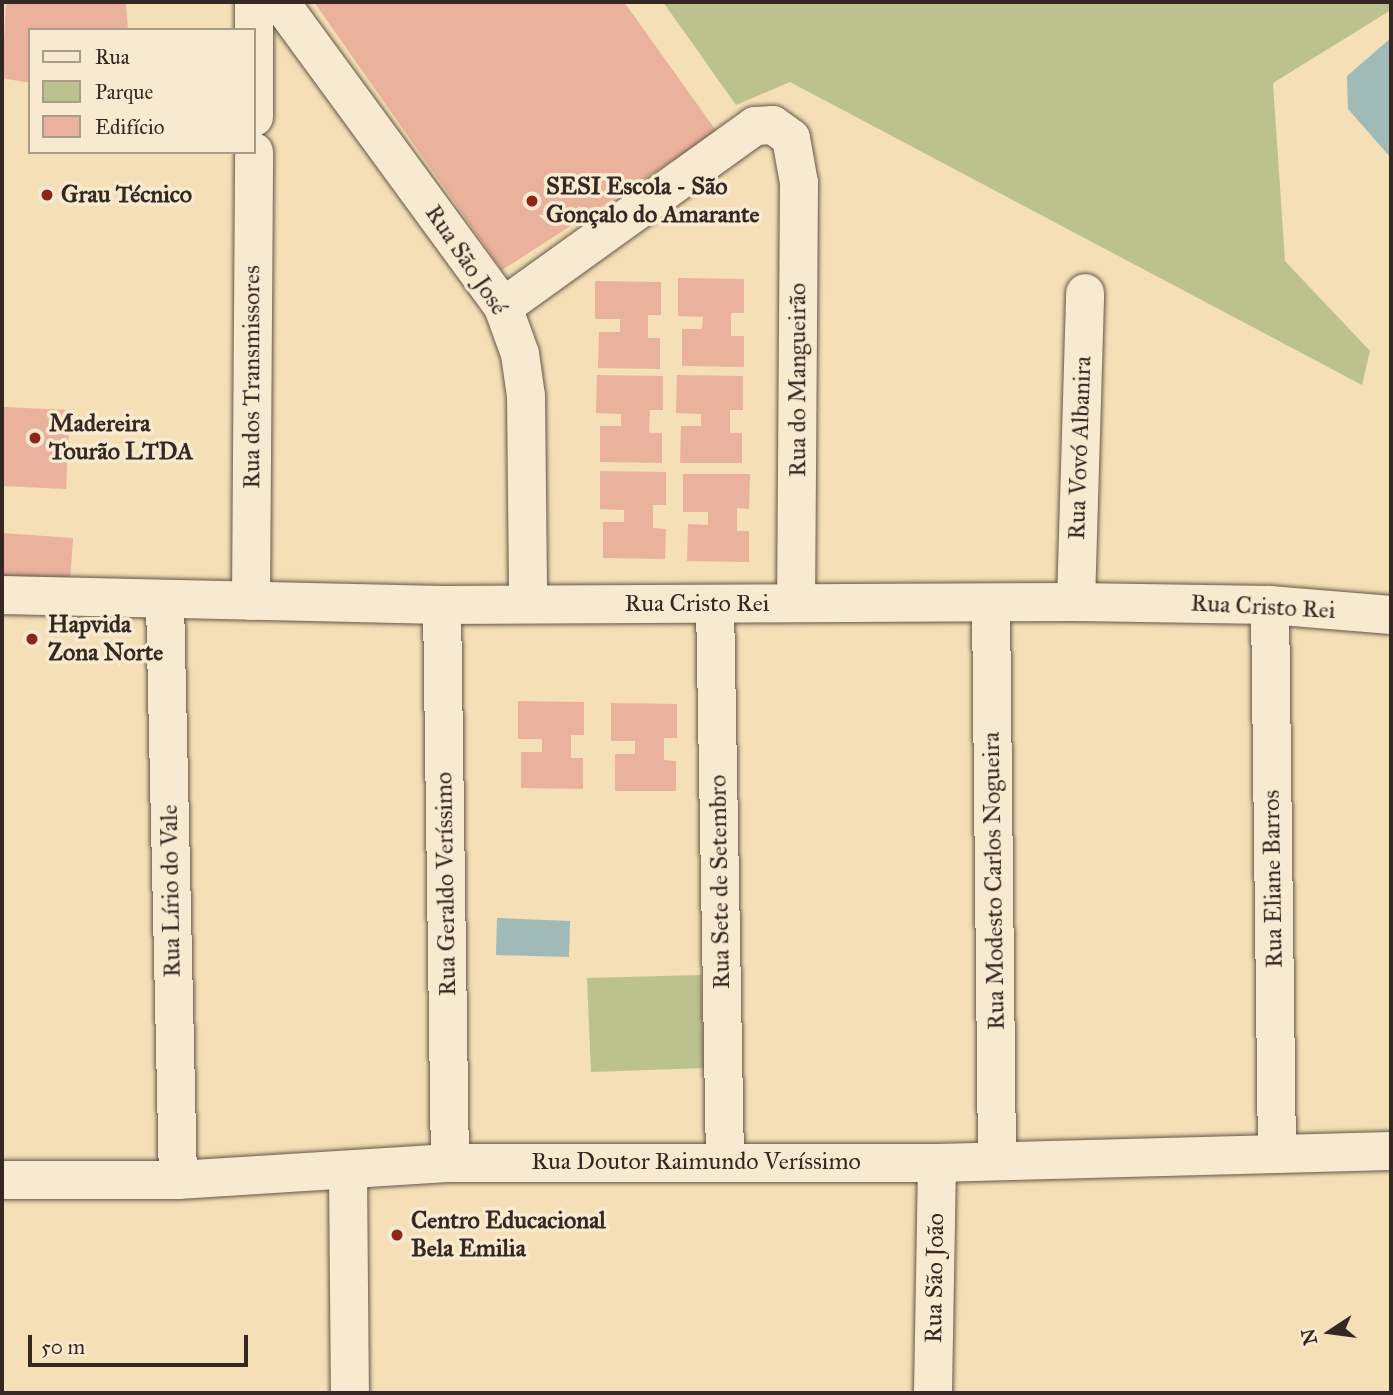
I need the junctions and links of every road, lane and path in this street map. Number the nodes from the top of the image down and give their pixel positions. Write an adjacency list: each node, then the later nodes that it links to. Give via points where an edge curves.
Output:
1 (254, 2): 3 (street)
2 (280, 2): 6 (street, Rua São José)
3 (254, 28)
4 (254, 154): 9 (street, Rua dos Transmissores)
5 (1085, 293): 10 (street, Rua Vovó Albanira)
6 (503, 307): 11 (street, Rua do Mangueirão, via 755,126 768,124 784,131 797,157); 13 (street, Rua São José, via 520,354 526,396)
7 (2, 595): 8 (street, Rua Cristo Rei)
8 (165, 601): 9 (street, Rua Cristo Rei); 26 (street, Rua Lírio do Vale)
9 (251, 601): 15 (street, Rua Cristo Rei)
10 (1076, 602): 12 (street, Rua Cristo Rei); 16 (street, Rua Cristo Rei)
11 (796, 603): 12 (street, Rua Cristo Rei); 14 (street, Rua Cristo Rei)
12 (991, 603): 21 (street, Rua Modesto Carlos Nogueira)
13 (528, 604): 14 (street, Rua Cristo Rei); 15 (street, Rua Cristo Rei)
14 (715, 604): 20 (street, Rua Sete de Setembro)
15 (442, 605): 22 (street, Rua Geraldo Veríssimo)
16 (1270, 605): 17 (street, Rua Cristo Rei); 19 (street, Rua Eliane Barros)
17 (1391, 615)
18 (1391, 1151): 19 (street, Rua Doutor Raimundo Veríssimo)
19 (1277, 1154): 21 (street, Rua Doutor Raimundo Veríssimo)
20 (725, 1160): 22 (street, Rua Doutor Raimundo Veríssimo); 23 (street, Rua Doutor Raimundo Veríssimo)
21 (997, 1160): 23 (street, Rua Doutor Raimundo Veríssimo)
22 (450, 1163): 24 (street, Rua Doutor Raimundo Veríssimo)
23 (937, 1163): 28 (street, Rua São João)
24 (348, 1173): 26 (street, Rua Doutor Raimundo Veríssimo); 27 (street)
25 (2, 1180): 26 (street, Rua Doutor Raimundo Veríssimo)
26 (178, 1180)
27 (350, 1393)
28 (933, 1393)

